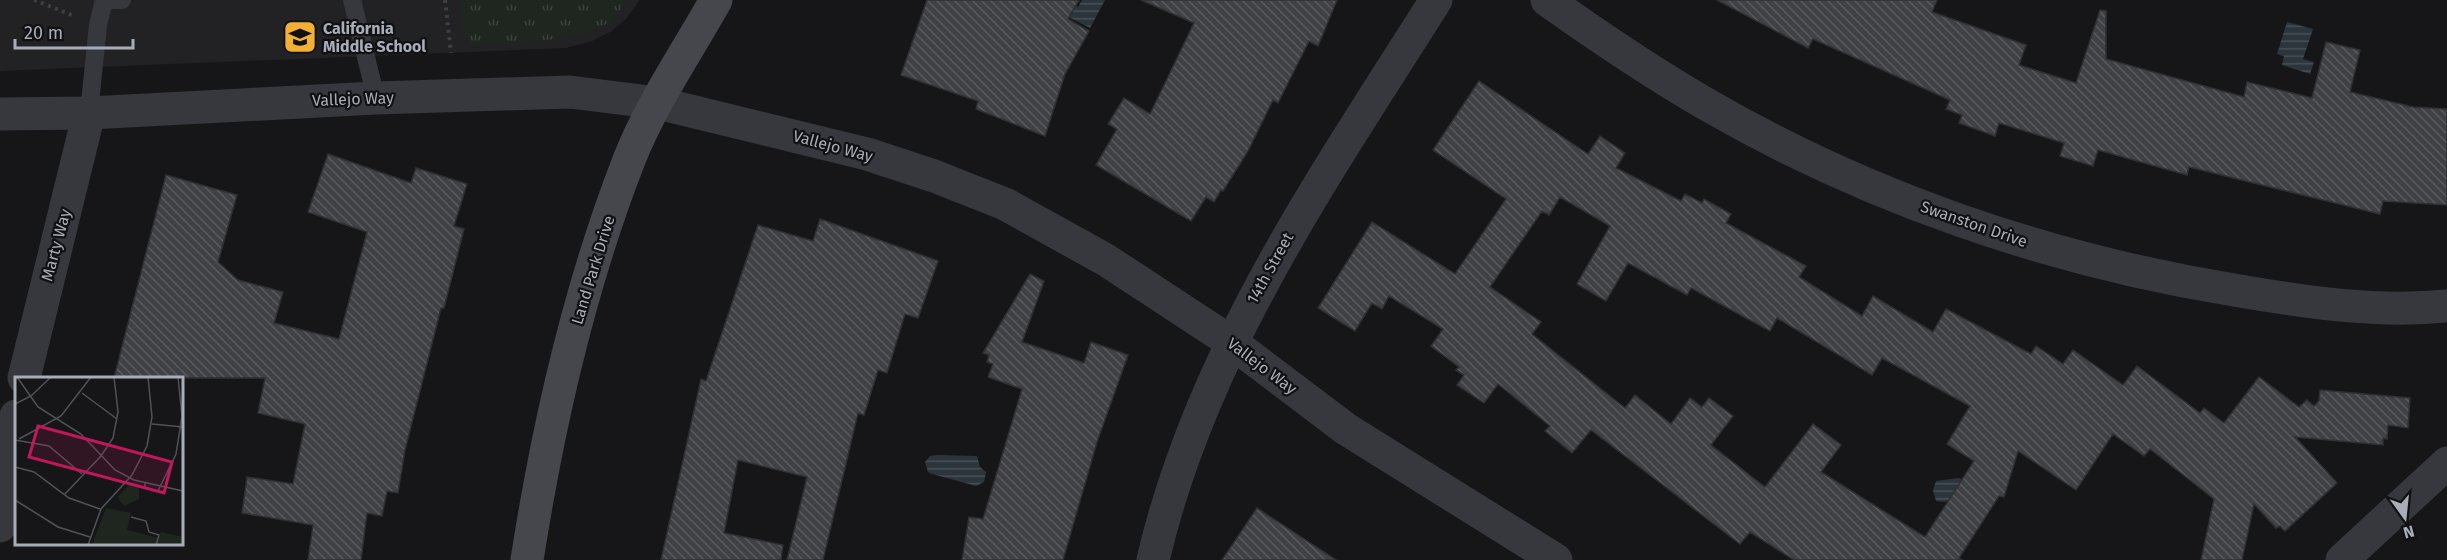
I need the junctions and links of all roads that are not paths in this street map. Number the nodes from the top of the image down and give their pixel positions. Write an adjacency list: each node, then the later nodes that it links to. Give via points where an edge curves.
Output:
1 (122, 0): 8 (lane, via 103,4)
2 (352, 0): 6 (lane)
3 (716, 0): 7 (main road, Land Park Drive)
4 (1436, 0): 11 (street, 14th Street, via 1275,256)
5 (1547, 0): 10 (street, Swanston Drive, via 1707,105 1829,168 1956,220 2061,253 2167,279 2299,301)
6 (375, 98): 7 (street, Vallejo Way, via 570,92); 8 (street, Vallejo Way)
7 (658, 103): 11 (street, Vallejo Way, via 867,154 1005,204 1106,260); 16 (main road, Land Park Drive, via 630,158 571,342 539,485)
8 (89, 112): 9 (street, Vallejo Way); 12 (street, Marty Way)
9 (0, 114)
10 (2447, 306)
11 (1231, 342): 17 (street, 14th Street, via 1163,514); 18 (street, Vallejo Way, via 1346,429)
12 (24, 377)
13 (15, 423): 15 (street)
14 (2447, 463): 19 (street)
15 (0, 526)
16 (527, 560)
17 (1153, 560)
18 (1557, 560)
19 (2342, 560)

